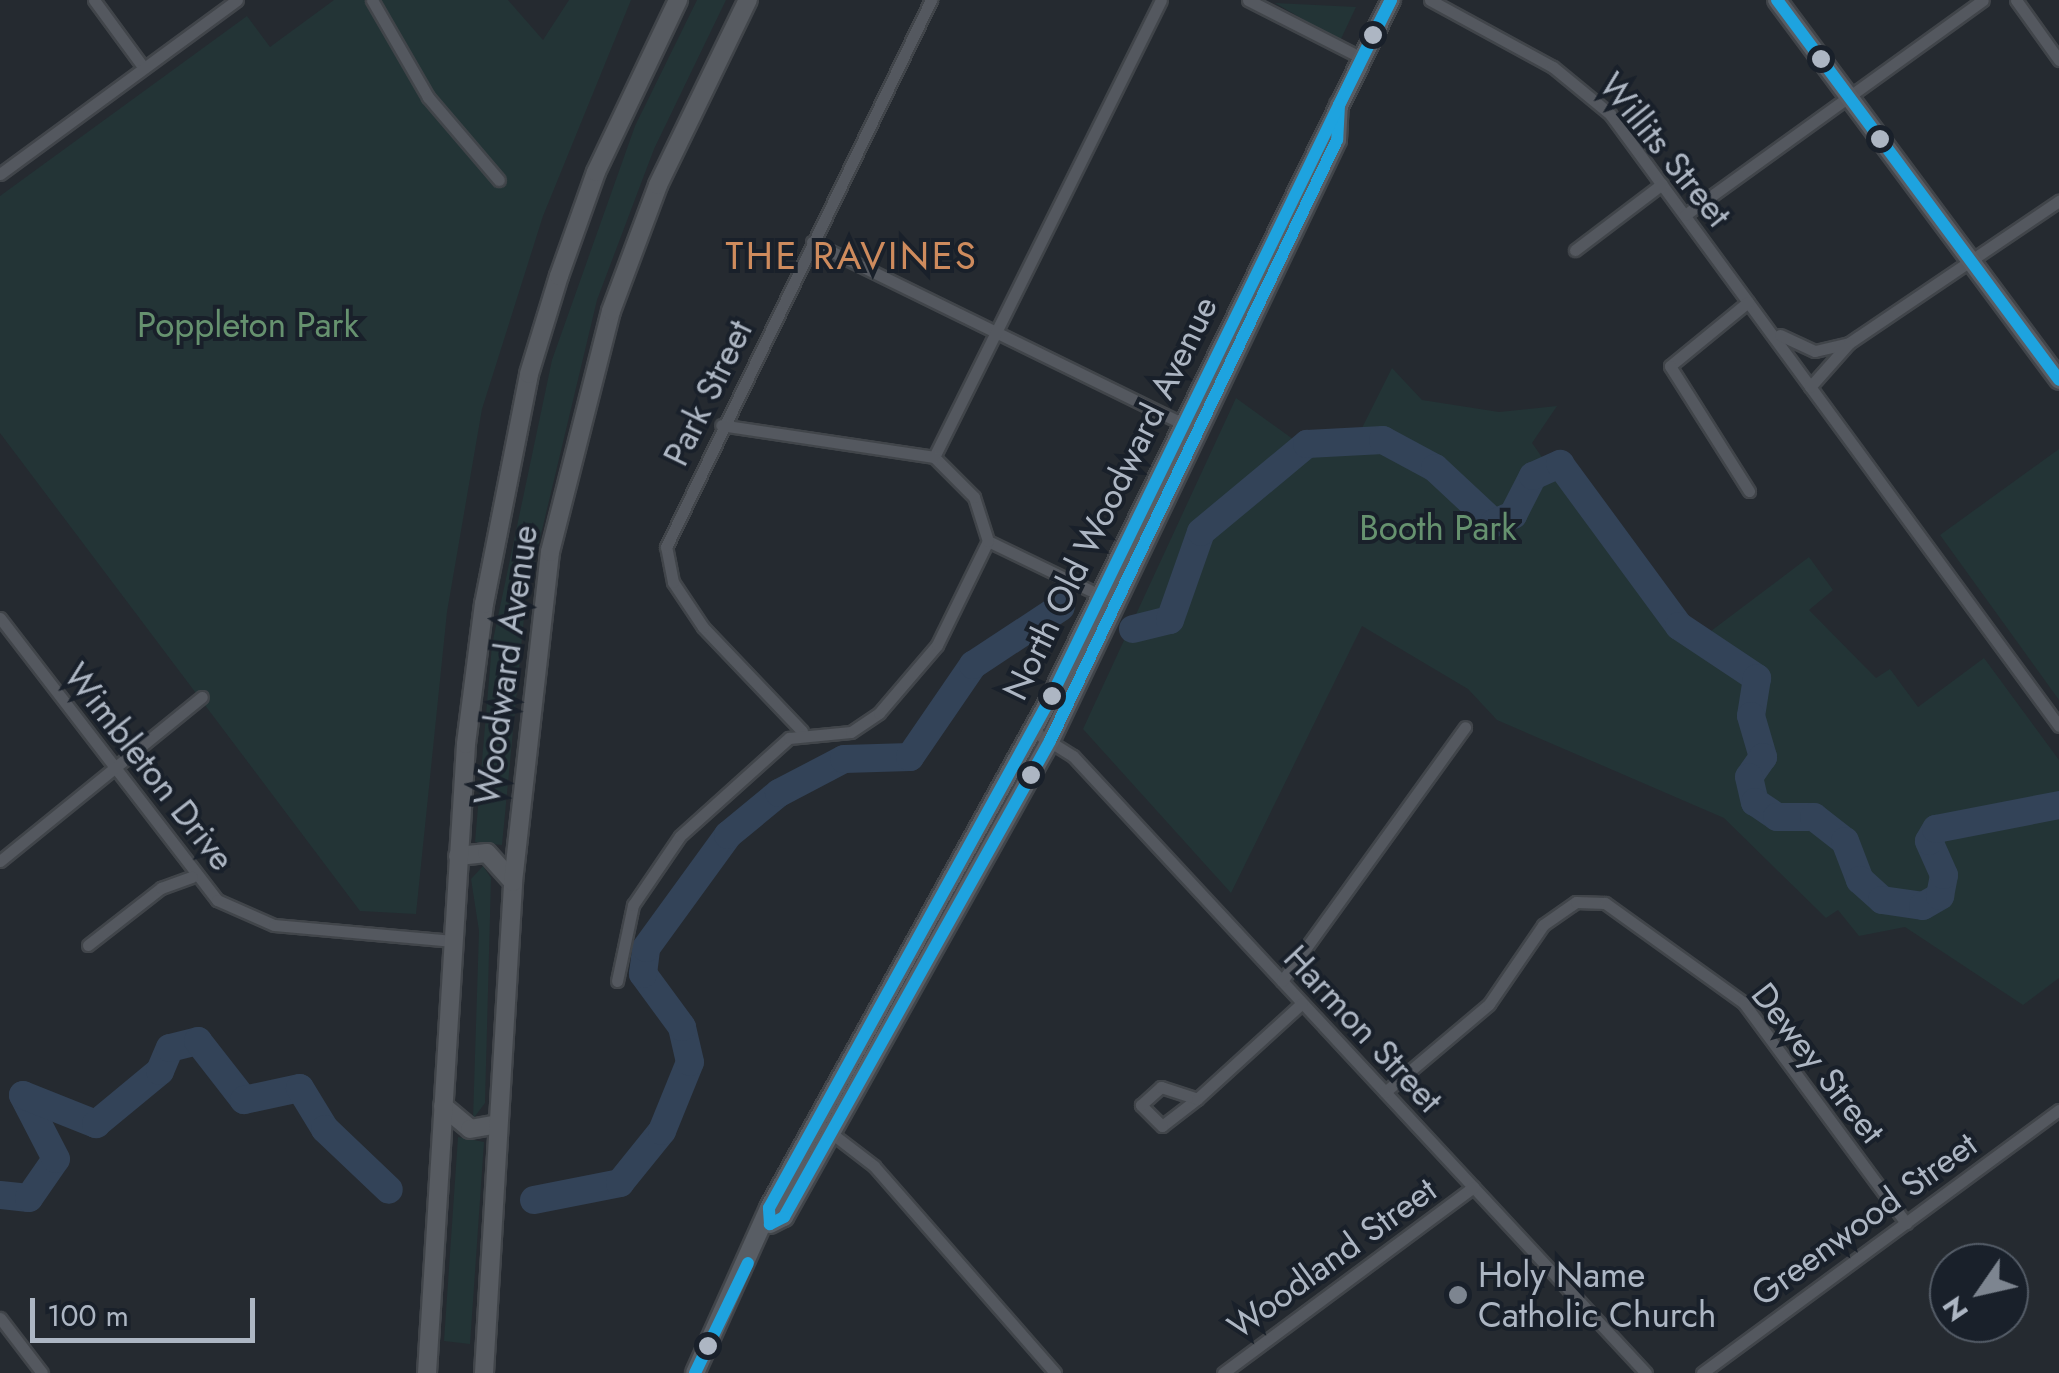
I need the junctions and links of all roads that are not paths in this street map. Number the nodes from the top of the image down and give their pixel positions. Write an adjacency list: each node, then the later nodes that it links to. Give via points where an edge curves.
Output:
1 (94, 0): 16 (street)
2 (238, 0): 16 (street)
3 (372, 0): 19 (street, via 428,97)
4 (678, 0): 45 (main road, Woodward Avenue, via 596,172 529,374 473,675)
5 (748, 0): 48 (main road, Woodward Avenue, via 658,185 576,432 532,666)
6 (931, 0): 23 (street, Park Street)
7 (1161, 0): 27 (street)
8 (1248, 0): 14 (street)
9 (1392, 0): 14 (street, North Old Woodward Avenue)
10 (1430, 0): 20 (street, Willits Street, via 1581,85)
11 (1777, 0): 17 (street)
12 (1983, 0): 17 (street)
13 (2016, 0): 15 (street)
14 (1362, 58): 33 (street, North Old Woodward Avenue)
15 (2059, 60)
16 (144, 68): 18 (street)
17 (1849, 99): 22 (street); 25 (street)
18 (0, 174)
19 (499, 180)
20 (1662, 184): 22 (street, Willits Street); 24 (street)
21 (2059, 201): 25 (street)
22 (1685, 215): 26 (street, Willits Street)
23 (812, 242): 27 (street); 32 (street, Park Street)
24 (1574, 250)
25 (1971, 264): 29 (street); 30 (street)
26 (1748, 302): 28 (street, Willits Street); 35 (street, via 1670,366)
27 (996, 332): 33 (street); 34 (street)
28 (1776, 332): 29 (street, via 1815,351); 31 (street, Willits Street)
29 (1849, 343): 31 (street)
30 (2059, 380)
31 (1810, 387): 40 (street, Willits Street)
32 (721, 425): 34 (street); 42 (street, Park Street, via 666,547 667,568 720,648)
33 (1190, 427): 37 (street, North Old Woodward Avenue)
34 (934, 457): 36 (street, via 974,497)
35 (1748, 491)
36 (988, 541): 37 (street); 42 (street, via 937,645 879,713 850,732)
37 (1108, 599): 43 (street, North Old Woodward Avenue)
38 (0, 618): 44 (street, Wimbleton Drive)
39 (202, 698): 44 (street)
40 (2059, 726)
41 (1465, 727): 54 (street)
42 (802, 731): 53 (street, via 664,854 627,919)
43 (1042, 736): 49 (street, North Old Woodward Avenue); 50 (street, North Old Woodward Avenue); 54 (street, Harmon Street)
44 (114, 768): 46 (street); 47 (street, Wimbleton Drive)
45 (458, 856): 48 (main road, via 487,852); 51 (main road, Woodward Avenue)
46 (0, 861)
47 (192, 876): 51 (street, Wimbleton Drive, via 264,923); 52 (street, via 162,888)
48 (513, 882): 60 (main road, Woodward Avenue)
49 (928, 914): 50 (street); 61 (street, North Old Woodward Avenue)
50 (947, 926): 61 (street, North Old Woodward Avenue)
51 (453, 941): 58 (main road, Woodward Avenue)
52 (88, 945)
53 (616, 981)
54 (1282, 981): 55 (street, Harmon Street)
55 (1302, 1003): 56 (street, Harmon Street); 57 (street)
56 (1384, 1092): 62 (street, Harmon Street); 63 (street, Dewey Street, via 1476,1018 1564,908 1592,901 1627,912 1752,1012)
57 (1197, 1100): 57 (street, via 1161,1087 1141,1105 1162,1126)
58 (443, 1106): 60 (main road, via 470,1129); 66 (main road, Woodward Avenue)
59 (2059, 1110): 63 (street, Greenwood Street)
60 (498, 1124): 67 (main road, Woodward Avenue)
61 (824, 1127): 68 (street, North Old Woodward Avenue, via 784,1217 770,1224); 69 (street, via 874,1166)
62 (1473, 1187): 70 (street, Woodland Street); 71 (street, Harmon Street)
63 (1906, 1223): 72 (street, Greenwood Street)
64 (0, 1318): 65 (street)
65 (42, 1373)
66 (427, 1373)
67 (484, 1373)
68 (695, 1373)
69 (1055, 1373)
70 (1222, 1373)
71 (1646, 1373)
72 (1702, 1373)

